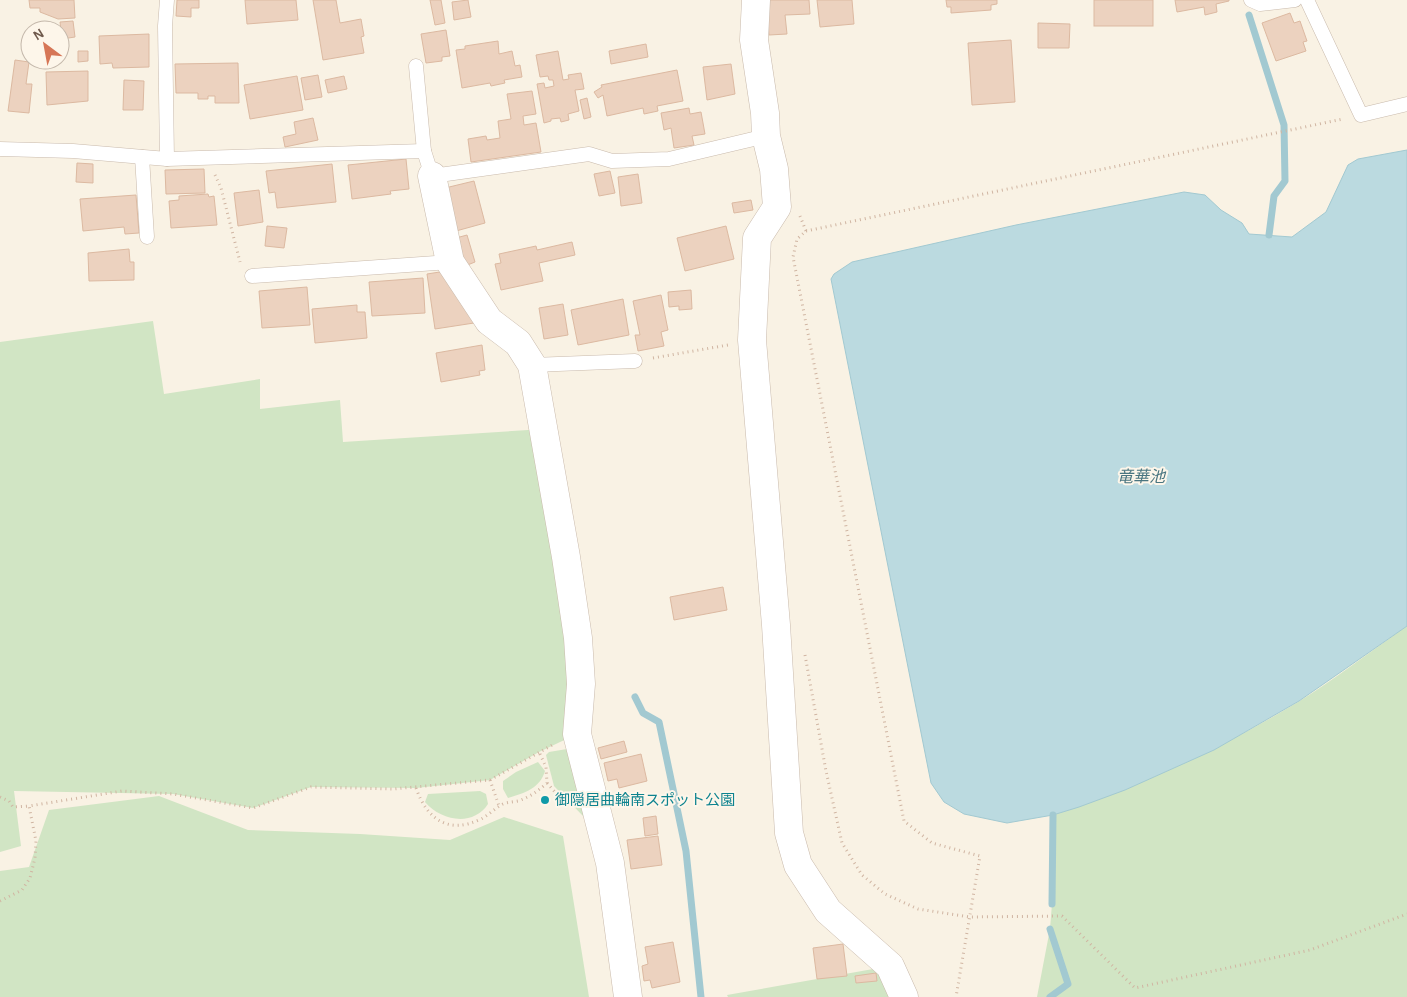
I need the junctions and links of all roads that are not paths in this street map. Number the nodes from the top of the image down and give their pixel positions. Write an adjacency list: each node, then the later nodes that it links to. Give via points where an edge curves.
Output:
1 (167, 0): 12 (lane)
2 (756, 0): 8 (street, via 754,40)
3 (1251, 0): 4 (lane, via 1260,4)
4 (1294, 0)
5 (1308, 0): 7 (lane, via 1360,115)
6 (416, 66): 10 (lane)
7 (1407, 104)
8 (766, 136): 13 (lane, via 669,159 612,162 589,154); 20 (street, via 774,168 777,207 757,238 752,340 776,625 789,833 798,865 828,911 890,966)
9 (0, 149): 11 (lane, via 73,150)
10 (424, 151): 12 (lane); 13 (lane)
11 (142, 157): 12 (lane); 14 (lane)
12 (166, 159)
13 (432, 176): 15 (street)
14 (147, 237)
15 (450, 262): 16 (lane); 18 (street, via 489,321 518,343)
16 (252, 276)
17 (635, 361): 18 (lane)
18 (532, 365): 19 (street, via 578,638 581,684 577,734 610,863)
19 (628, 997)
20 (904, 997)

